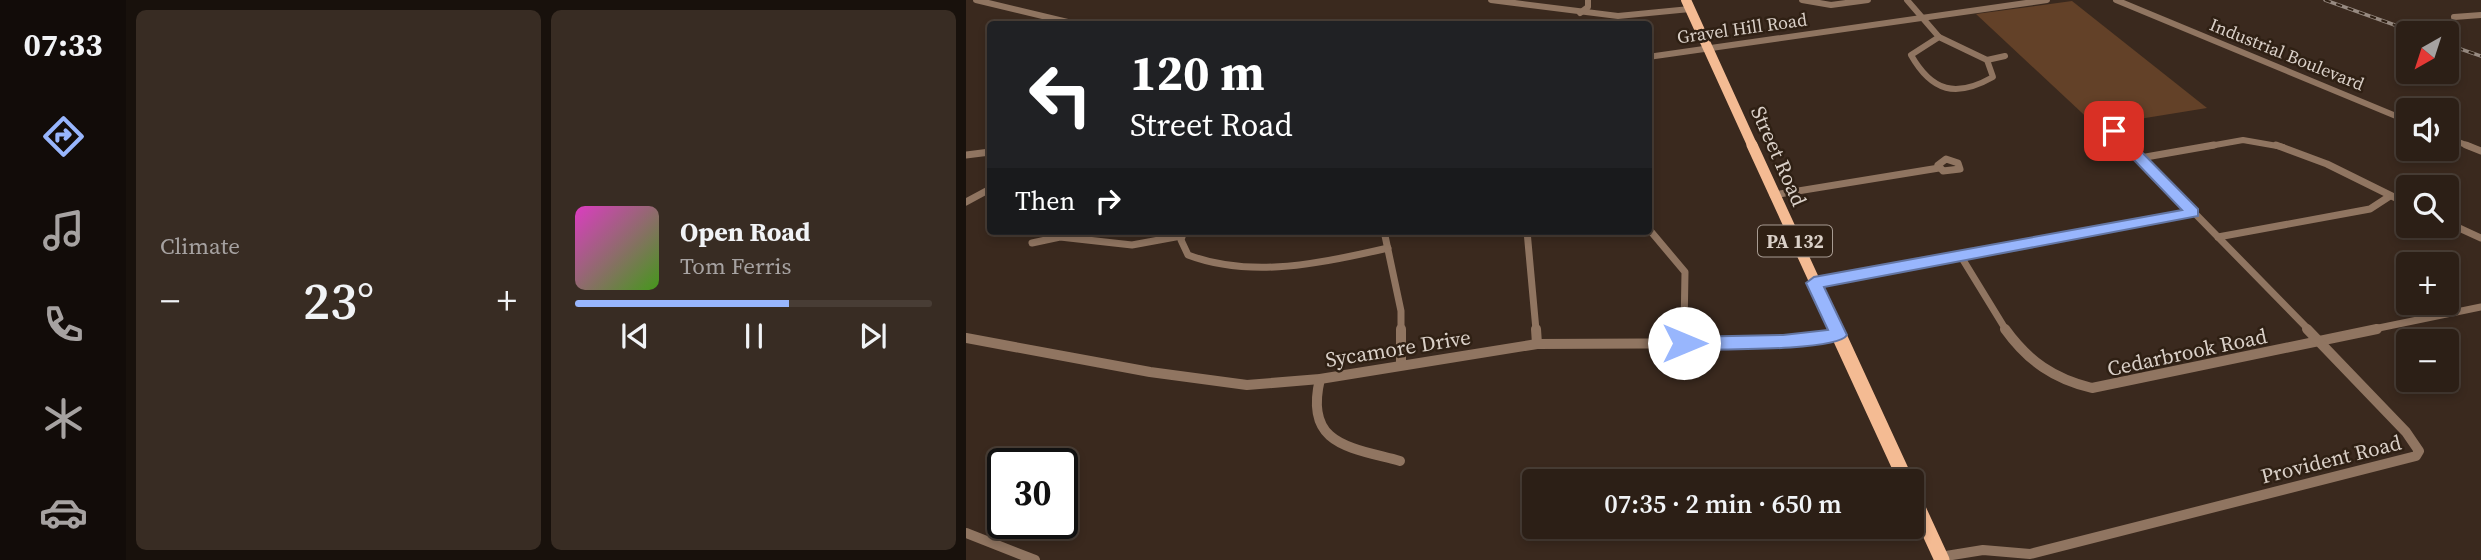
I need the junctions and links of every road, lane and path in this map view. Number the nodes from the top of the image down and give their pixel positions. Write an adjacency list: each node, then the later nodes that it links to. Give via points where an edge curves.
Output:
1 (976, 0): 15 (street)
2 (1491, 0): 11 (street)
3 (1588, 0): 11 (street)
4 (1802, 0): 9 (street, via 1831,5)
5 (1868, 0): 9 (street)
6 (1907, 0): 14 (street)
7 (2047, 0): 14 (street, Gravel Hill Road)
8 (2116, 0): 21 (street, Industrial Boulevard)
9 (1851, 1)
10 (1688, 5): 11 (street, via 1618,16); 17 (main road, Street Road / PA 132)
11 (1580, 13)
12 (2481, 15): 13 (street)
13 (2454, 17)
14 (1923, 19): 16 (street); 17 (street, Gravel Hill Road)
15 (1064, 21)
16 (1939, 37): 20 (street); 20 (street, via 1911,55 1933,85 1950,91 1982,85 1993,77)
17 (1708, 49): 18 (street, Gravel Hill Road); 30 (main road, Street Road / PA 132)
18 (1652, 56)
19 (2005, 56): 20 (street)
20 (1987, 60)
21 (2396, 116)
22 (2114, 131): 27 (street, Provident Road)
23 (2459, 142): 24 (street)
24 (2481, 151)
25 (987, 152): 26 (street)
26 (966, 155)
27 (2140, 158): 31 (street, via 2259,141 2290,149); 34 (street, Provident Road)
28 (1939, 168): 30 (street)
29 (987, 191): 33 (street)
30 (1773, 195): 46 (main road, Street Road / PA 132)
31 (2390, 196): 32 (street); 41 (street, via 2370,209)
32 (2396, 199)
33 (966, 202)
34 (2193, 213): 41 (street, Provident Road); 45 (street)
35 (2459, 228): 42 (street)
36 (1652, 233): 51 (street, via 1685,272)
37 (1177, 235): 43 (street, via 1132,245 1060,237)
38 (1182, 235): 44 (street, via 1188,255 1212,264 1306,265)
39 (1385, 235): 44 (street)
40 (1527, 235): 52 (street)
41 (2218, 237): 50 (street, Provident Road)
42 (2481, 238)
43 (1032, 243)
44 (1388, 248): 53 (street, via 1401,311)
45 (1960, 256): 46 (street); 50 (street, Cedarbrook Road, via 2025,356 2054,379 2080,387 2102,388)
46 (1814, 283): 48 (main road, Street Road / PA 132)
47 (2481, 307): 50 (street, Cedarbrook Road)
48 (1838, 335): 51 (street, Sycamore Drive, via 1774,342); 56 (main road, Street Road / PA 132)
49 (966, 338): 54 (street, Sycamore Drive, via 1223,384)
50 (2318, 341): 59 (street, Provident Road, via 2406,432 2417,445 2416,456 2156,520 2096,540 2030,554 1983,550)
51 (1684, 343): 52 (street, Sycamore Drive)
52 (1537, 344): 53 (street, Sycamore Drive)
53 (1401, 365): 54 (street, Sycamore Drive)
54 (1320, 379): 55 (street, via 1315,407 1329,437 1344,446)
55 (1401, 461)
56 (1900, 469)
57 (1924, 521): 59 (main road)
58 (966, 533): 60 (street)
59 (1941, 559)
60 (1035, 560)

